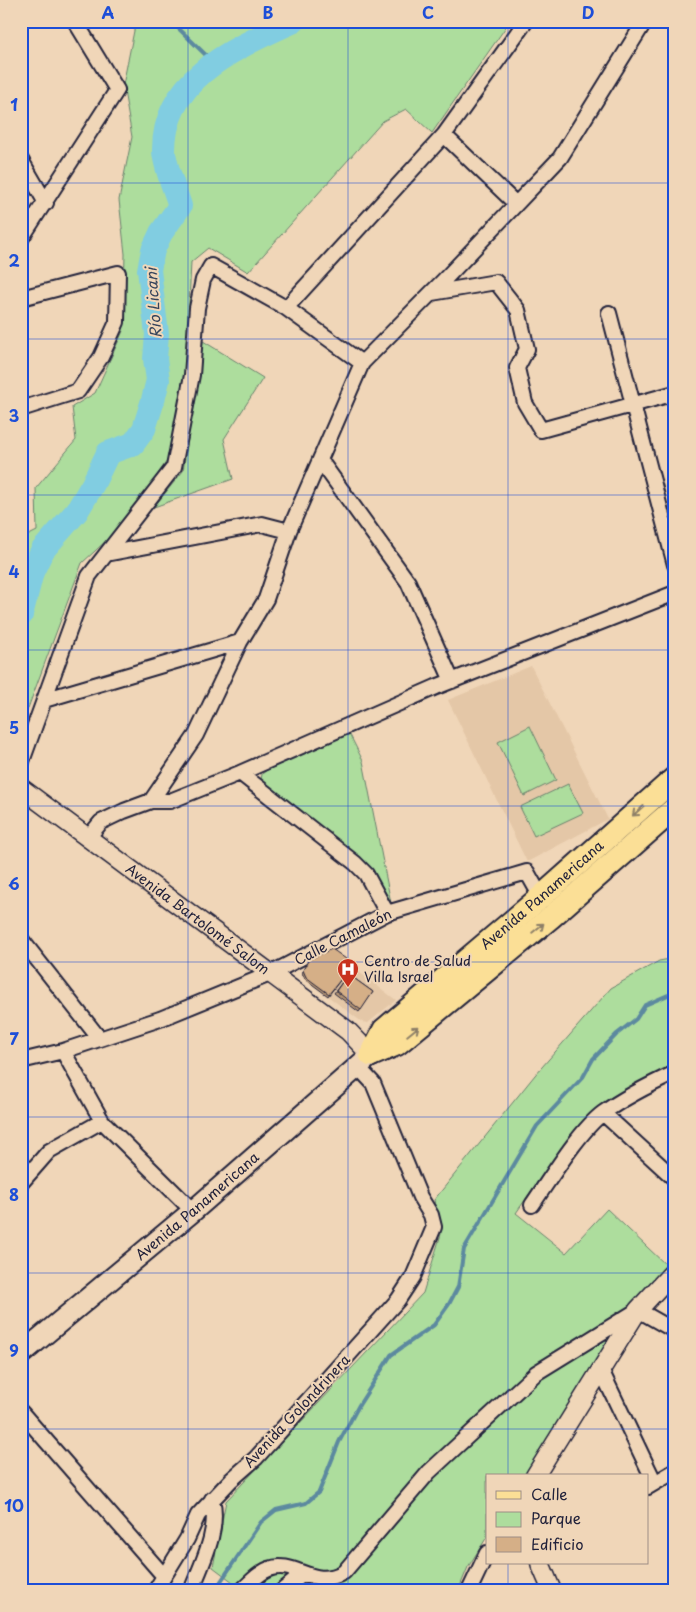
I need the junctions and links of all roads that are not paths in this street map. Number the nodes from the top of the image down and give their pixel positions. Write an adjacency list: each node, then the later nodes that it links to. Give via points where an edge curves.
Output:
1 (75, 21): 6 (street, via 117,90)
2 (526, 21): 4 (street)
3 (645, 21): 7 (street, via 560,158)
4 (444, 135): 7 (street); 11 (street)
5 (21, 160): 6 (street)
6 (46, 203): 8 (street)
7 (516, 204): 9 (street)
8 (21, 239)
9 (432, 293): 13 (street); 15 (street, via 496,282 518,310 527,349 517,368 525,403 541,430)
10 (21, 298): 16 (street, via 118,274 117,322 101,357 78,391)
11 (286, 308): 13 (street); 19 (street, via 211,266 203,280 197,308 192,375 174,467)
12 (609, 313): 15 (street)
13 (362, 363): 17 (street)
14 (675, 393): 15 (street)
15 (631, 404): 20 (street)
16 (21, 409)
17 (320, 460): 18 (street); 23 (street, via 408,582)
18 (289, 531): 19 (street, via 262,524); 22 (street, via 266,599)
19 (106, 554): 24 (street, via 89,576)
20 (675, 566)
21 (675, 594): 23 (street)
22 (240, 642): 24 (street); 29 (street, via 196,735)
23 (452, 681): 26 (street)
24 (44, 700): 25 (street)
25 (21, 764)
26 (240, 773): 29 (street, via 170,801); 33 (street, via 366,874)
27 (675, 778): 32 (main road, Avenida Panamericana, one-way to 32)
28 (21, 788): 31 (street, Avenida Bartolomé Salom)
29 (150, 801): 31 (street, via 101,822)
30 (675, 808): 39 (main road, Avenida Panamericana, one-way to 30, via 397,1044 551,917)
31 (87, 839): 35 (street, Avenida Bartolomé Salom)
32 (541, 897): 33 (street, Calle Camaleón, via 527,872); 39 (main road, Avenida Panamericana, via 384,1030)
33 (387, 912): 35 (street, Calle Camaleón)
34 (21, 939): 36 (street)
35 (270, 974): 36 (street, Calle Camaleón, via 160,1019); 39 (street, Avenida Bartolomé Salom, via 348,1031)
36 (99, 1038): 37 (street, Calle Camaleón)
37 (63, 1051): 38 (street, Calle Camaleón); 42 (street)
38 (21, 1061)
39 (364, 1061): 46 (main road, Avenida Panamericana); 57 (street, Avenida Golondrinera, via 434,1227 413,1277 379,1323 256,1458)
40 (675, 1073): 41 (street)
41 (603, 1113): 43 (street); 45 (street, via 589,1126)
42 (102, 1120): 44 (street, via 49,1151); 46 (street)
43 (675, 1179)
44 (21, 1183)
45 (532, 1205)
46 (193, 1212): 50 (main road, Avenida Panamericana)
47 (675, 1270): 48 (street)
48 (638, 1310): 49 (street); 51 (street); 60 (street, via 536,1373 429,1472 344,1572 326,1579)
49 (675, 1331)
50 (21, 1354)
51 (601, 1370): 54 (street); 55 (street)
52 (21, 1412): 61 (street)
53 (675, 1471): 56 (street)
54 (536, 1474)
55 (646, 1474)
56 (651, 1485)
57 (212, 1499): 61 (street, Avenida Golondrinera, via 195,1520 187,1539); 63 (street, via 214,1519 208,1551)
58 (486, 1555): 66 (street)
59 (540, 1564): 67 (street)
60 (303, 1574): 64 (street, via 285,1567 268,1570); 65 (street)
61 (163, 1575): 62 (street, Avenida Golondrinera)
62 (155, 1591)
63 (191, 1591)
64 (241, 1591)
65 (282, 1591)
66 (469, 1591)
67 (552, 1591)

